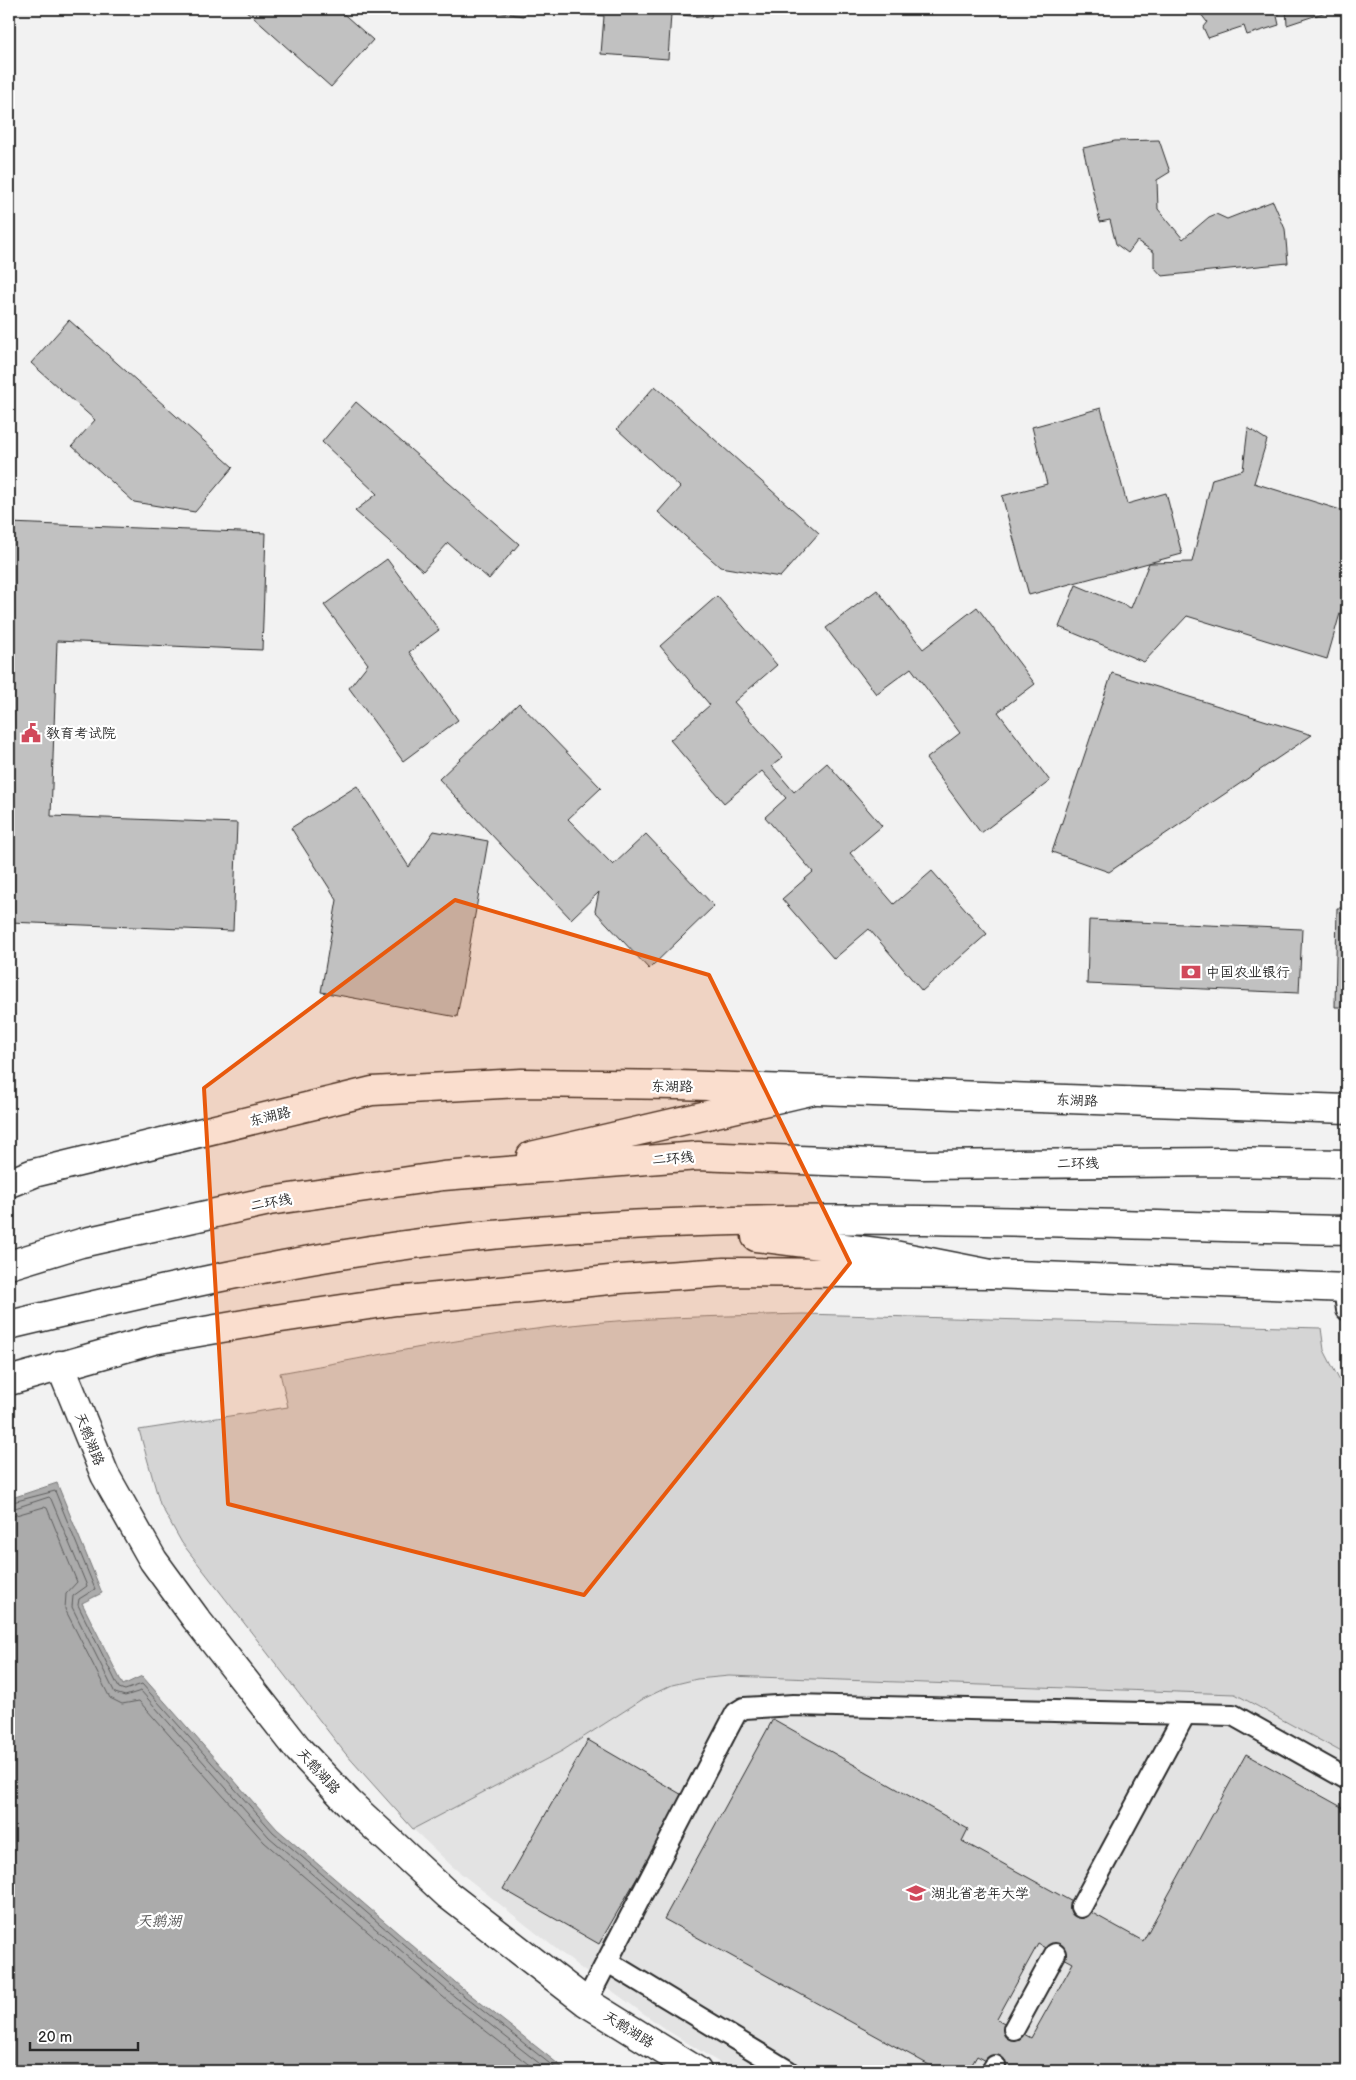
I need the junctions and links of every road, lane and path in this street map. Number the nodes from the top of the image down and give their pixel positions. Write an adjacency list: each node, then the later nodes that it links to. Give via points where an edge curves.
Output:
1 (810, 1091): 2 (main road, 东湖路); 4 (main road); 5 (main road, 东湖路, via 522,1083 372,1091 34,1173)
2 (1347, 1109)
3 (1347, 1164): 4 (main road, 二环线, via 923,1165 698,1156)
4 (443, 1176): 8 (main road, 二环线, via 269,1201 81,1243)
5 (9, 1183)
6 (1347, 1230): 7 (main road, via 909,1220 655,1224)
7 (480, 1236): 9 (main road, via 764,1237 884,1253); 11 (main road, via 293,1262)
8 (9, 1265)
9 (991, 1274): 10 (main road); 12 (main road, via 724,1272 396,1301 153,1340)
10 (1346, 1295)
11 (9, 1325)
12 (60, 1365): 13 (main road); 19 (main road, 天鹅湖路, via 105,1475 153,1560 299,1750 348,1802 448,1896)
13 (9, 1381)
14 (1185, 1714): 15 (lane, via 1233,1715); 16 (lane); 18 (lane, via 793,1705 744,1708 736,1713)
15 (1347, 1779)
16 (1081, 1907)
17 (1055, 1954): 20 (lane)
18 (608, 1962): 19 (lane); 22 (lane)
19 (586, 2002): 21 (main road, 天鹅湖路)
20 (1014, 2029)
21 (697, 2071)
22 (788, 2071)

